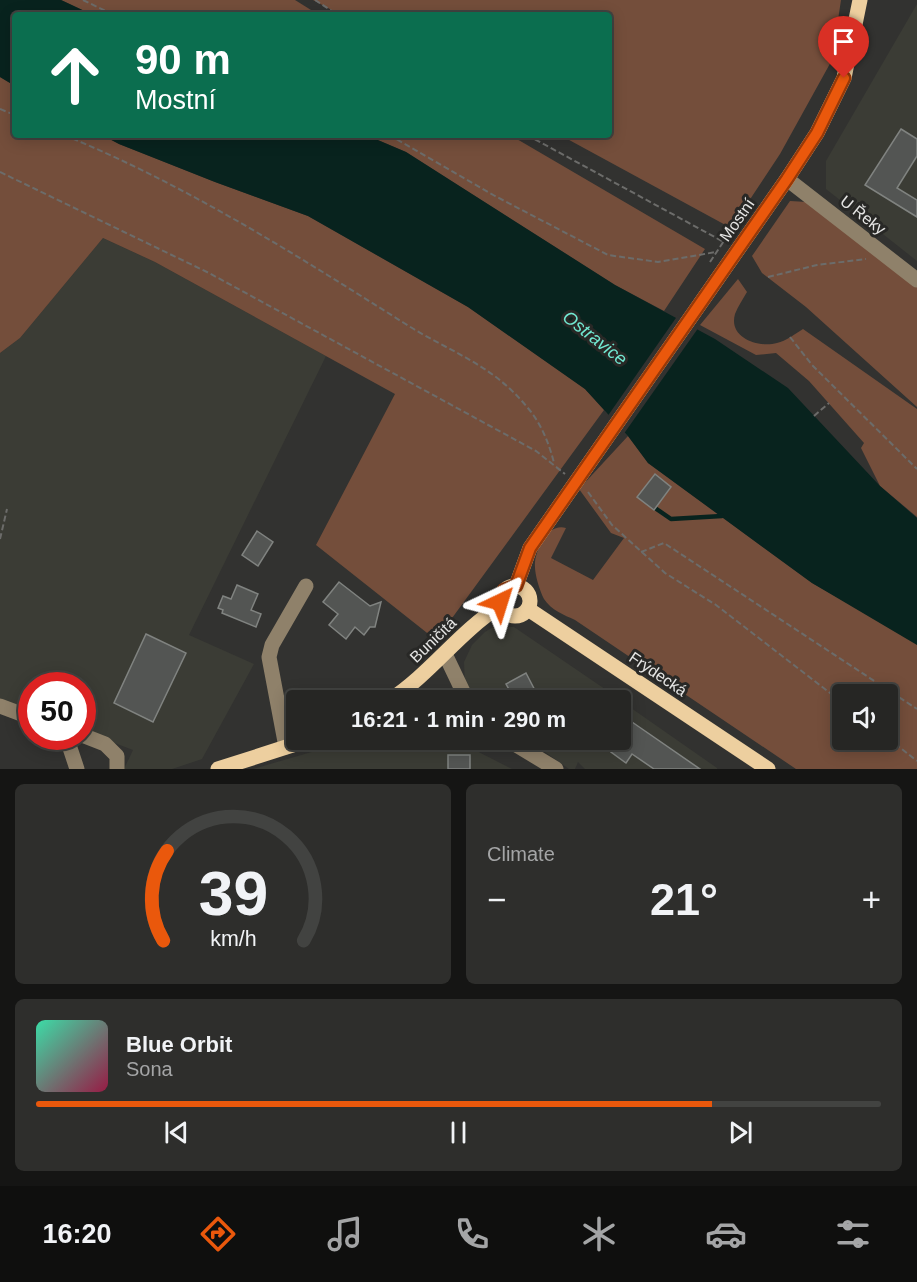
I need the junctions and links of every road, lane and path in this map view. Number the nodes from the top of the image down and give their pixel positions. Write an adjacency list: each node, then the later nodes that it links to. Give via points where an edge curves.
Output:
1 (83, 0): 4 (path)
2 (315, 0): 5 (path)
3 (860, 0): 10 (main road, Mostní, via 844,78 817,133)
4 (108, 12)
5 (333, 12)
6 (71, 138): 22 (path, via 238,219 407,325 482,364 527,406 548,440)
7 (394, 138): 13 (path, via 608,255 658,262)
8 (532, 138): 12 (path)
9 (0, 172): 22 (path, via 209,273)
10 (787, 179): 14 (main road, Mostní); 15 (street, U Řeky)
11 (755, 202): 12 (path, via 747,206)
12 (723, 242): 13 (path); 14 (path)
13 (716, 252): 16 (path)
14 (735, 254): 24 (main road, Mostní)
15 (896, 264): 17 (path, via 863,259); 18 (street, U Řeky)
16 (707, 266)
17 (768, 277)
18 (917, 280)
19 (789, 337): 23 (path)
20 (829, 403): 21 (path)
21 (814, 416)
22 (554, 464): 24 (path)
23 (917, 470)
24 (575, 482): 27 (path); 29 (main road, Mostní, via 530,548)
25 (7, 509): 26 (path)
26 (0, 539)
27 (641, 552): 35 (path); 37 (path, via 664,543)
28 (306, 586): 41 (street, via 269,657)
29 (516, 586): 30 (main road, via 503,591); 31 (main road, via 529,595)
30 (500, 606): 31 (main road, via 512,616); 32 (main road, Buničitá, via 483,616)
31 (528, 609): 49 (main road, Frýdecká)
32 (446, 654): 33 (main road, Buničitá); 34 (street)
33 (402, 690)
34 (462, 690)
35 (832, 695)
36 (0, 706): 38 (street)
37 (917, 709)
38 (18, 713)
39 (96, 741): 46 (street, via 110,747 117,756)
40 (898, 746): 44 (path)
41 (286, 747): 47 (main road)
42 (70, 750): 45 (street)
43 (525, 750): 48 (street)
44 (917, 761)
45 (76, 769)
46 (117, 769)
47 (218, 769)
48 (556, 769)
49 (768, 769)

